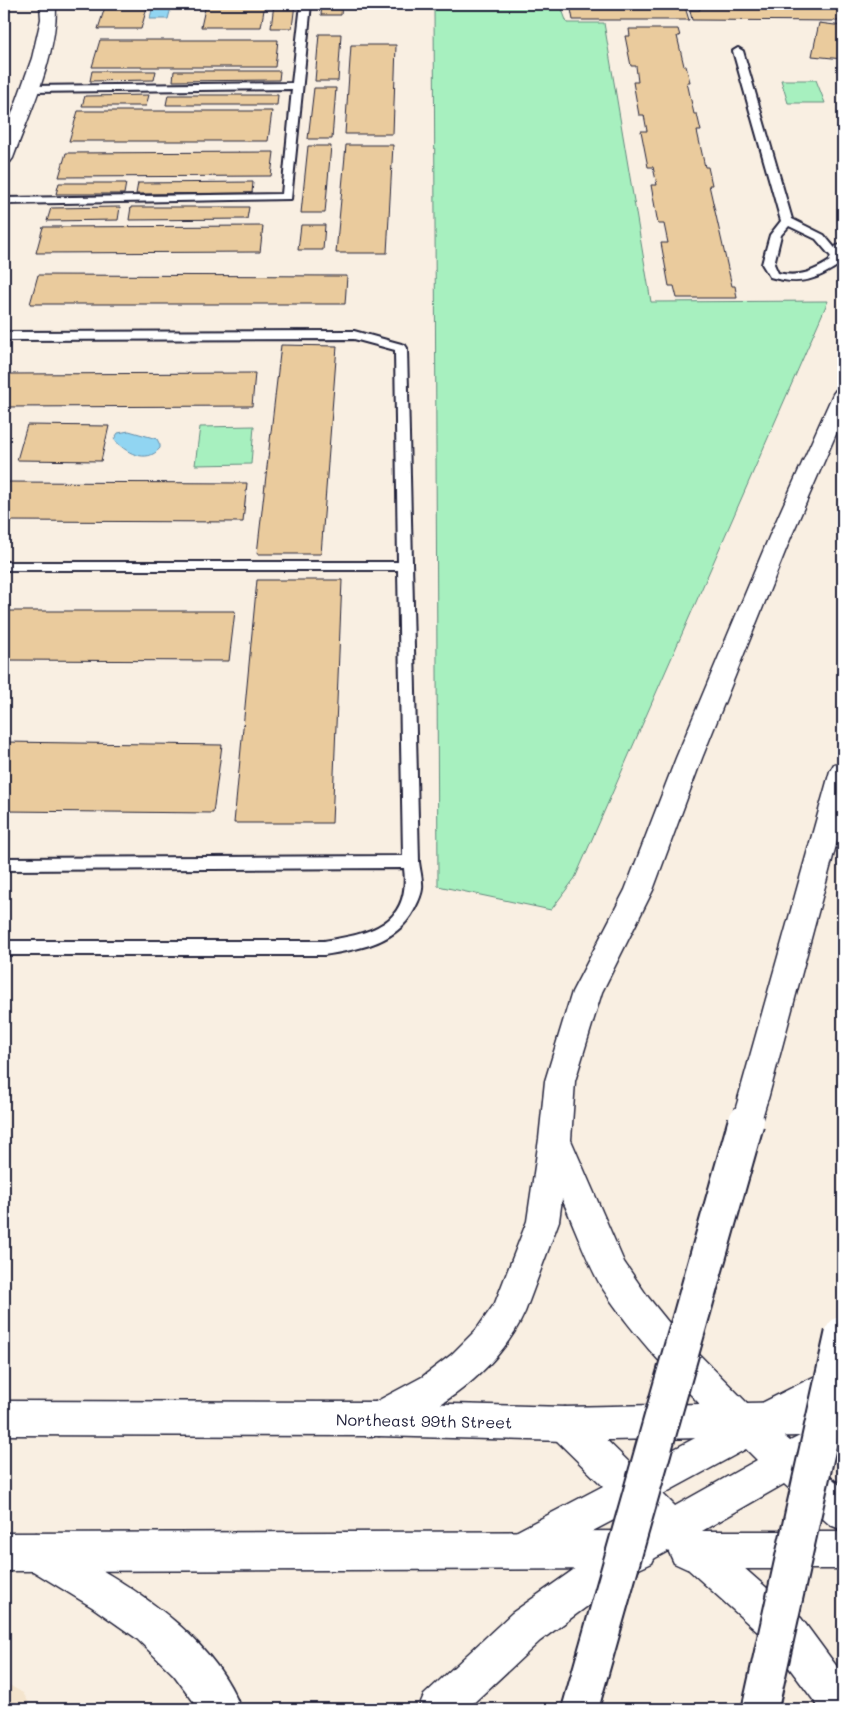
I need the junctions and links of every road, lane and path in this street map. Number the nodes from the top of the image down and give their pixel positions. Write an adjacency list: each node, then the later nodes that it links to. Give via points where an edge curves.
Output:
1 (48, 4): 5 (main road, via 50,14 45,40)
2 (306, 4): 4 (lane)
3 (738, 52): 8 (lane)
4 (297, 86): 5 (lane); 7 (lane, via 287,198)
5 (29, 89): 6 (main road)
6 (4, 158)
7 (4, 201)
8 (788, 221): 9 (lane, via 820,236); 9 (lane, via 776,235 768,264 774,275 788,279 816,275)
9 (841, 255)
10 (4, 336): 13 (lane, via 354,335 401,348)
11 (843, 394): 18 (main road, via 688,758 639,890 587,992 560,1081)
12 (4, 566): 13 (lane)
13 (405, 566): 15 (lane)
14 (843, 771): 38 (main road, bridge)
15 (411, 862): 16 (lane); 17 (lane, via 412,900 389,929 364,941 324,948)
16 (4, 864)
17 (4, 948)
18 (555, 1139): 23 (main road, via 543,1221 508,1312 488,1341 463,1367 434,1390); 24 (main road, via 612,1273 636,1308 661,1339)
19 (843, 1334): 39 (main road, bridge)
20 (843, 1379): 24 (main road)
21 (4, 1418): 23 (main road, Northeast 99th Street)
22 (843, 1418): 24 (main road, Northeast 99th Street)
23 (378, 1419): 25 (main road, Northeast 99th Street)
24 (751, 1423): 25 (main road, Northeast 99th Street); 27 (main road); 28 (main road)
25 (565, 1424): 28 (main road)
26 (843, 1431): 27 (main road)
27 (788, 1463): 29 (main road); 30 (main road)
28 (632, 1490): 30 (main road); 31 (main road)
29 (843, 1512)
30 (683, 1539): 32 (main road); 33 (main road); 35 (main road, via 787,1632)
31 (519, 1550): 32 (main road); 34 (main road)
32 (633, 1550): 37 (main road, via 526,1627)
33 (843, 1550)
34 (20, 1552): 36 (main road, via 139,1615 173,1645 198,1674)
35 (843, 1707)
36 (221, 1709)
37 (438, 1709)
38 (580, 1709)
39 (760, 1709)

